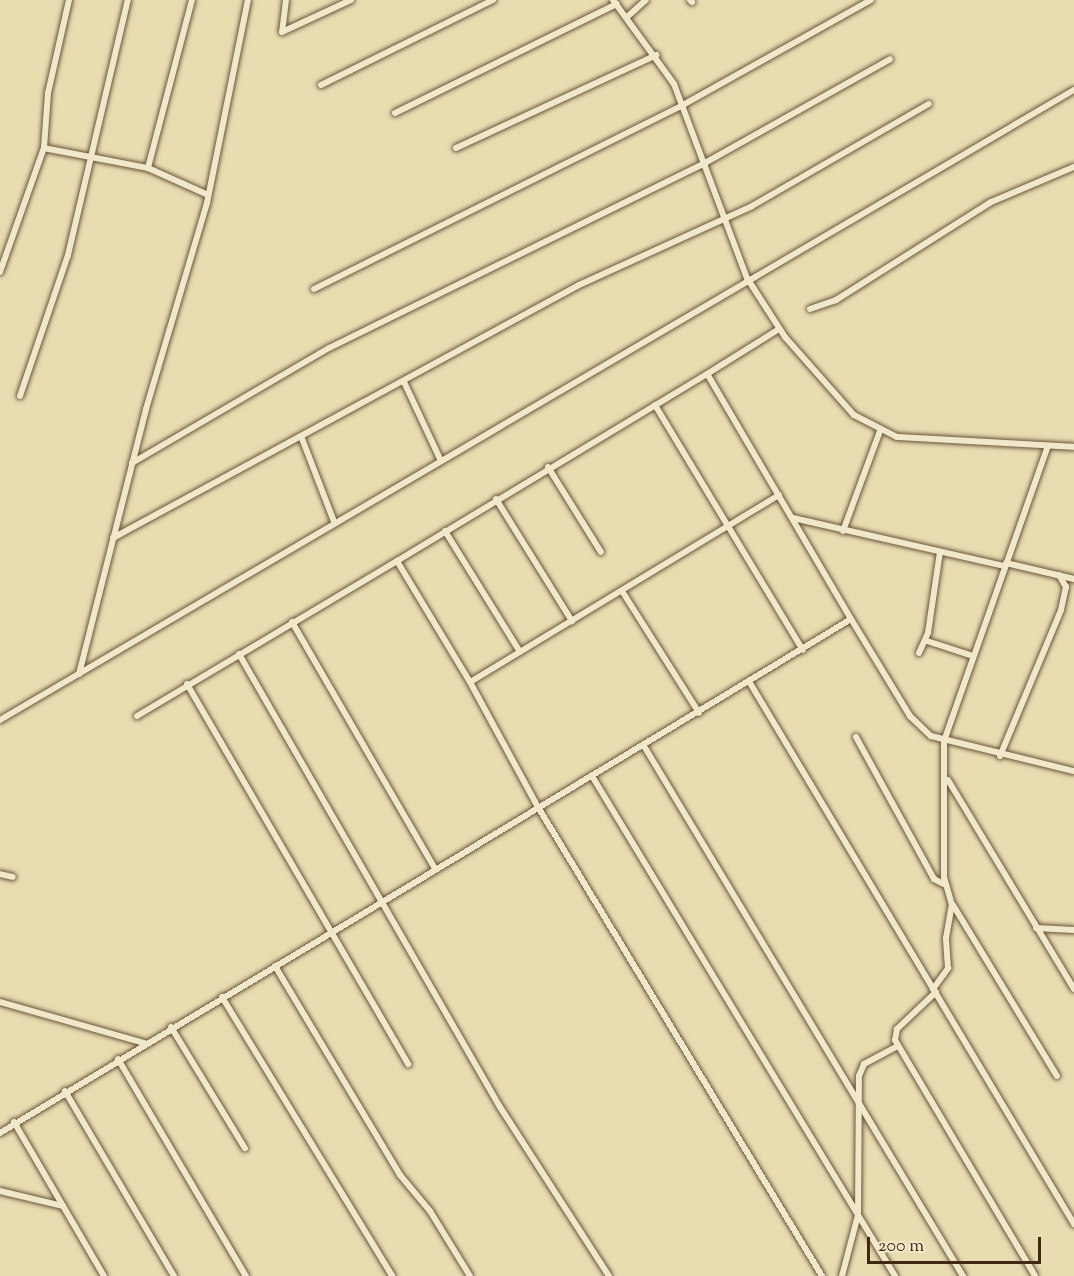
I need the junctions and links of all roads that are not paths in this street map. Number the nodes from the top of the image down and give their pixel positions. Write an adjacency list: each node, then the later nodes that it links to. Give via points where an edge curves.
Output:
1 (69, 0): 19 (street, via 48,93)
2 (128, 0): 21 (street)
3 (192, 0): 24 (street)
4 (248, 0): 25 (street)
5 (286, 0): 6 (street, via 282,32)
6 (351, 0)
7 (493, 0): 14 (street)
8 (646, 0): 11 (street)
9 (871, 0): 17 (street)
10 (615, 2): 11 (street); 18 (street)
11 (627, 17): 12 (street)
12 (656, 55): 17 (street); 20 (street)
13 (890, 59): 22 (street)
14 (321, 85)
15 (1074, 90): 28 (street)
16 (929, 104): 26 (street)
17 (683, 105): 22 (street); 29 (street)
18 (395, 113)
19 (44, 148): 21 (street); 27 (street)
20 (456, 148)
21 (91, 154): 24 (street); 35 (street, via 68,255)
22 (705, 164): 26 (street); 42 (street, via 329,348)
23 (1074, 167): 30 (street, via 991,202 836,300)
24 (148, 168): 25 (street)
25 (208, 195): 42 (street)
26 (724, 219): 28 (street); 38 (street, via 579,285)
27 (0, 272)
28 (747, 278): 32 (street); 41 (street)
29 (314, 289)
30 (810, 309)
31 (502, 328): 34 (street)
32 (779, 329): 33 (street); 37 (street, via 854,415)
33 (707, 374): 36 (street); 44 (street)
34 (404, 382): 38 (street); 41 (street)
35 (20, 396)
36 (655, 405): 43 (street); 48 (street)
37 (880, 431): 39 (street, via 916,440); 50 (street)
38 (299, 436): 47 (street); 51 (street)
39 (1048, 446): 40 (street); 55 (street)
40 (1074, 447)
41 (440, 459): 47 (street)
42 (132, 463): 51 (street)
43 (548, 467): 45 (street); 52 (street)
44 (779, 495): 46 (street); 48 (street)
45 (495, 499): 49 (street); 60 (street)
46 (793, 518): 50 (street); 59 (street)
47 (335, 524): 68 (street)
48 (729, 530): 58 (street); 63 (street)
49 (445, 531): 54 (street); 64 (street)
50 (843, 531): 53 (street)
51 (113, 538): 68 (street)
52 (601, 552)
53 (940, 552): 55 (street); 62 (street)
54 (397, 561): 61 (street); 69 (street)
55 (1005, 565): 56 (street); 67 (street)
56 (1059, 575): 57 (street); 78 (street, via 1065,588 1060,610)
57 (1074, 579)
58 (622, 591): 60 (street); 72 (street)
59 (851, 619): 63 (street); 76 (street, via 910,717)
60 (572, 621): 64 (street)
61 (292, 622): 66 (street); 83 (street)
62 (927, 641): 65 (street); 67 (street)
63 (803, 650): 70 (street)
64 (520, 652): 69 (street)
65 (919, 653)
66 (238, 654): 71 (street); 87 (street)
67 (973, 656): 76 (street)
68 (79, 674): 74 (street)
69 (470, 682): 82 (street)
70 (750, 683): 72 (street); 94 (street)
71 (187, 684): 73 (street); 91 (street)
72 (699, 713): 77 (street)
73 (138, 716)
74 (0, 720)
75 (856, 737): 86 (street, via 934,879)
76 (944, 741): 78 (street); 81 (street)
77 (644, 746): 80 (street); 104 (street)
78 (1000, 756): 79 (street)
79 (1074, 771)
80 (592, 776): 82 (street); 110 (street)
81 (946, 777): 86 (street); 89 (street)
82 (538, 807): 83 (street); 118 (street)
83 (435, 869): 87 (street)
84 (0, 874): 85 (street)
85 (13, 877)
86 (944, 884): 88 (street)
87 (383, 900): 91 (street); 117 (street, via 500,1107)
88 (952, 905): 94 (street, via 946,938 948,968); 102 (street)
89 (1036, 928): 90 (street); 93 (street)
90 (1074, 930)
91 (329, 933): 92 (street); 101 (street)
92 (275, 966): 95 (street); 116 (street, via 400,1175 430,1211)
93 (1074, 989)
94 (934, 991): 99 (street, via 897,1029); 111 (street)
95 (222, 997): 97 (street); 115 (street)
96 (0, 1002): 98 (street)
97 (171, 1027): 98 (street); 107 (street)
98 (144, 1043): 100 (street)
99 (898, 1046): 104 (street, via 864,1064); 122 (street)
100 (117, 1059): 103 (street); 114 (street)
101 (408, 1064)
102 (1057, 1076)
103 (65, 1090): 105 (street); 113 (street)
104 (859, 1101): 110 (street); 121 (street)
105 (14, 1122): 106 (street); 109 (street)
106 (0, 1133)
107 (244, 1148)
108 (0, 1191): 109 (street)
109 (63, 1206): 112 (street)
110 (858, 1215): 119 (street); 120 (street)
111 (1074, 1224)
112 (104, 1276)
113 (174, 1276)
114 (246, 1276)
115 (392, 1276)
116 (470, 1276)
117 (609, 1276)
118 (822, 1276)
119 (842, 1276)
120 (895, 1276)
121 (963, 1276)
122 (1035, 1276)

